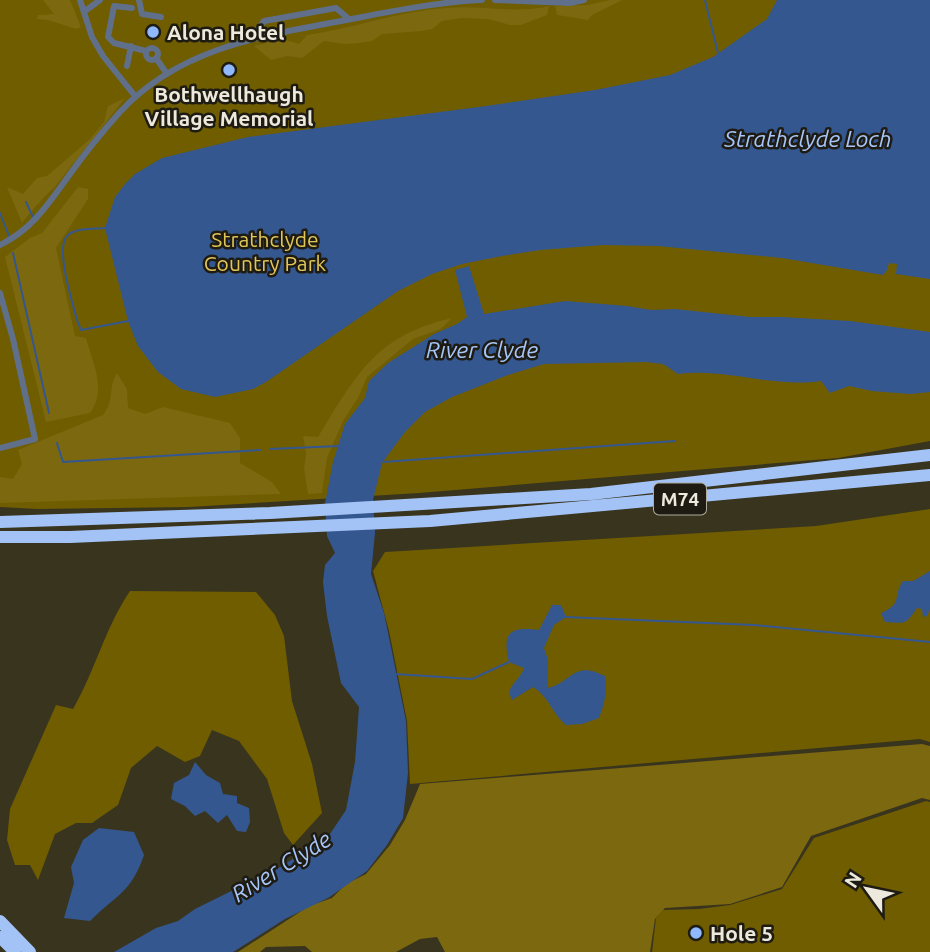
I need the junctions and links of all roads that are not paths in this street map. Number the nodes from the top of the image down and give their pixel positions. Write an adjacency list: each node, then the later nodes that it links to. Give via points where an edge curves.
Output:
1 (80, 0): 8 (street)
2 (100, 0): 8 (street)
3 (139, 0): 9 (street, via 142,14)
4 (482, 0): 10 (street)
5 (495, 0): 6 (street)
6 (584, 0)
7 (132, 8): 12 (street, via 114,6 107,33 114,43)
8 (85, 11): 15 (street, via 103,56)
9 (161, 17)
10 (349, 19): 11 (street); 11 (street, via 336,8 264,22)
11 (252, 38): 14 (street, via 190,60)
12 (131, 46): 13 (street); 14 (street, via 155,49)
13 (127, 66)
14 (167, 74): 15 (street)
15 (135, 96): 16 (street, via 70,173 47,208 22,233)
16 (0, 244)
17 (0, 293): 18 (street, via 35,439)
18 (0, 448)
19 (930, 455): 22 (highway, M74, via 591,494 270,513)
20 (930, 475): 25 (highway, M74, via 430,521)
21 (0, 514): 22 (highway)
22 (66, 519): 23 (highway, M74)
23 (0, 522)
24 (0, 537): 25 (highway, M74)
25 (70, 537): 26 (highway)
26 (0, 546)
27 (0, 921): 30 (highway)
28 (0, 937): 29 (highway)
29 (15, 952)
30 (30, 952)

